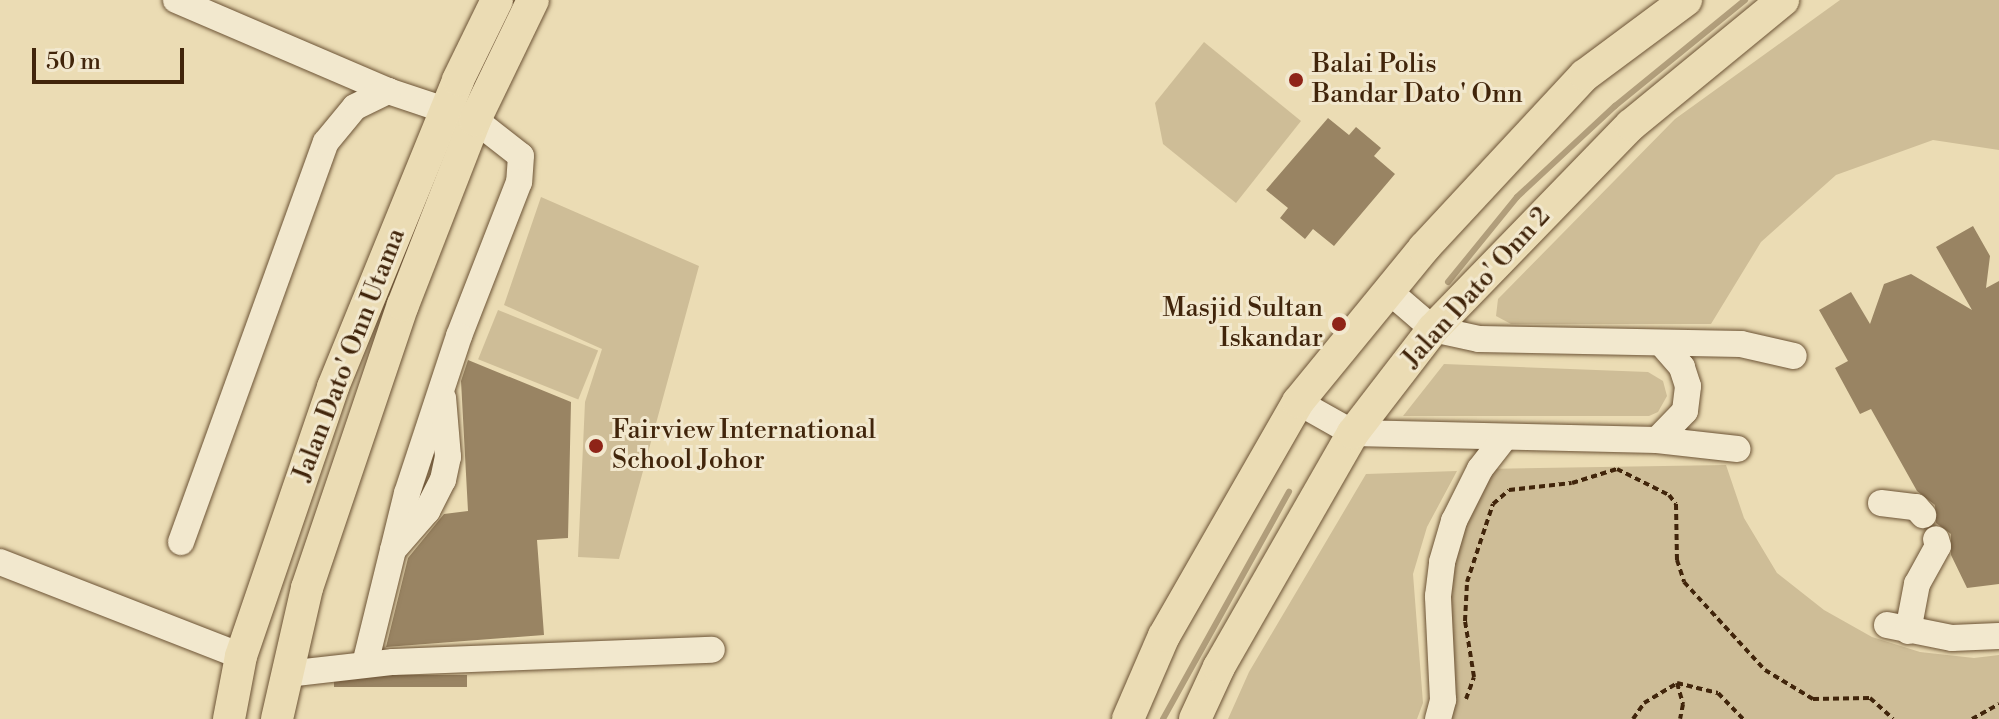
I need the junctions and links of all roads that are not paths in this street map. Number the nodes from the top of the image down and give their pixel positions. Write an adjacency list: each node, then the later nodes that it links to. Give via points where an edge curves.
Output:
1 (176, 0): 6 (lane)
2 (497, 0): 7 (main road, Jalan Dato' Onn Utama)
3 (533, 0): 7 (main road, Jalan Dato' Onn Utama)
4 (1686, 0): 8 (main road, via 1585,75)
5 (1783, 0): 9 (main road, Jalan Dato' Onn 2, via 1631,125)
6 (388, 91): 7 (lane); 20 (lane, via 355,107 326,142)
7 (462, 114): 22 (main road, Jalan Dato' Onn Utama, via 333,387); 23 (main road, Jalan Dato' Onn Utama); 27 (lane, via 515,148 522,166 442,391 448,457 443,480 427,511 390,554)
8 (1390, 292): 9 (lane); 12 (main road)
9 (1433, 329): 10 (lane, via 1479,339); 13 (main road, Jalan Dato' Onn 2)
10 (1662, 344): 11 (lane, via 1741,344); 15 (lane, via 1682,367 1688,386 1685,411)
11 (1794, 356)
12 (1298, 402): 13 (lane); 31 (main road, via 1164,636)
13 (1353, 433): 14 (lane); 32 (main road, Jalan Dato' Onn 2, via 1219,667)
14 (1504, 438): 15 (lane); 33 (lane, via 1480,469 1454,521 1442,562 1438,596 1443,700)
15 (1657, 440): 16 (lane)
16 (1737, 449)
17 (1881, 503): 18 (lane, via 1916,507)
18 (1923, 515)
19 (1936, 539): 24 (lane, via 1938,546 1898,628 1952,638)
20 (181, 542)
21 (0, 562): 26 (lane)
22 (269, 577): 23 (main road); 26 (main road, Jalan Dato' Onn Utama)
23 (307, 588): 28 (main road, Jalan Dato' Onn Utama)
24 (1999, 636)
25 (712, 650): 27 (lane)
26 (241, 656): 29 (main road, Jalan Dato' Onn Utama)
27 (365, 664): 28 (lane)
28 (287, 674): 30 (main road, Jalan Dato' Onn Utama)
29 (229, 719)
30 (277, 719)
31 (1128, 719)
32 (1195, 719)
33 (1438, 719)

